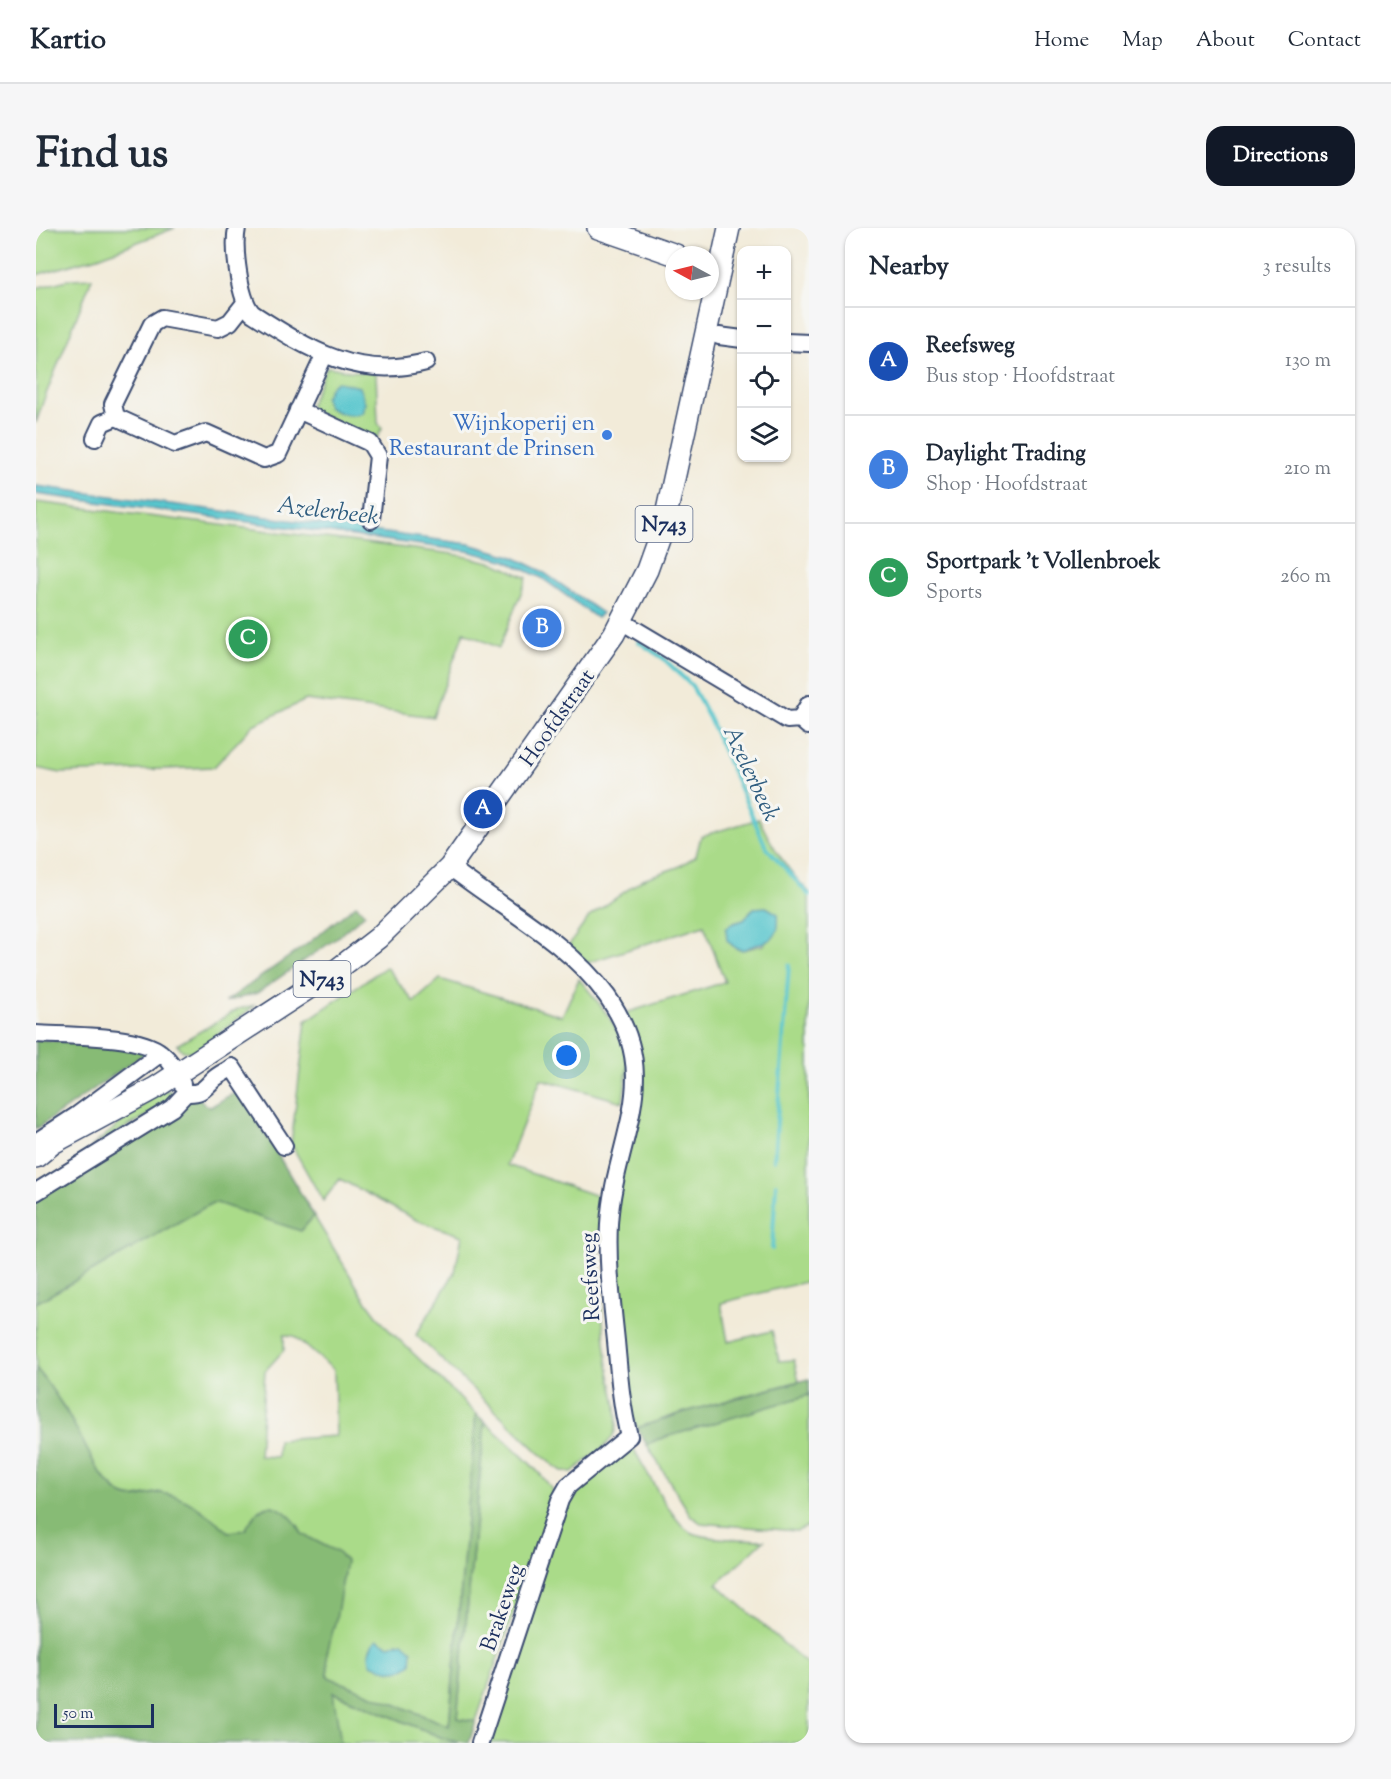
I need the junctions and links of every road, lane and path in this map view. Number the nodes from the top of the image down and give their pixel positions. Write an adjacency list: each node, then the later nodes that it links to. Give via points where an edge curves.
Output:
1 (237, 228): 7 (street)
2 (598, 228): 4 (main road)
3 (729, 228): 5 (main road, Hoofdstraat / N743)
4 (665, 251)
5 (719, 255)
6 (709, 300): 18 (main road, Hoofdstraat / N743, via 665,520)
7 (245, 303): 12 (street, via 252,313); 15 (street, via 230,322 218,328 162,318 152,324 113,404)
8 (719, 336): 9 (street)
9 (737, 338)
10 (791, 342): 11 (street)
11 (809, 343)
12 (324, 356): 13 (street, via 364,366); 14 (street)
13 (426, 362)
14 (298, 410): 15 (street, via 278,454 264,459 206,433 175,444); 17 (street, via 370,443 378,456)
15 (116, 417): 16 (street, via 102,423)
16 (95, 438)
17 (371, 520)
18 (621, 621): 20 (street, via 787,720); 21 (main road, Hoofdstraat / N743)
19 (809, 704): 20 (street)
20 (805, 723)
21 (450, 867): 24 (main road, Hoofdstraat / N743, via 378,938 338,969); 32 (street, Reefsweg, via 555,941 581,966 606,995 632,1042 636,1074 609,1221 608,1253 629,1436)
22 (36, 1034): 23 (street, via 135,1042)
23 (161, 1053): 24 (street); 27 (street)
24 (178, 1073): 25 (main road, N743); 26 (street)
25 (155, 1088): 29 (main road, N743, via 53,1143); 30 (main road, N743, via 109,1129)
26 (186, 1093): 28 (street, via 196,1094 232,1067); 31 (street, via 172,1108)
27 (36, 1142)
28 (284, 1146)
29 (36, 1157)
30 (36, 1169)
31 (36, 1192)
32 (568, 1486): 33 (street, Brakeweg, via 560,1500)
33 (480, 1743)

